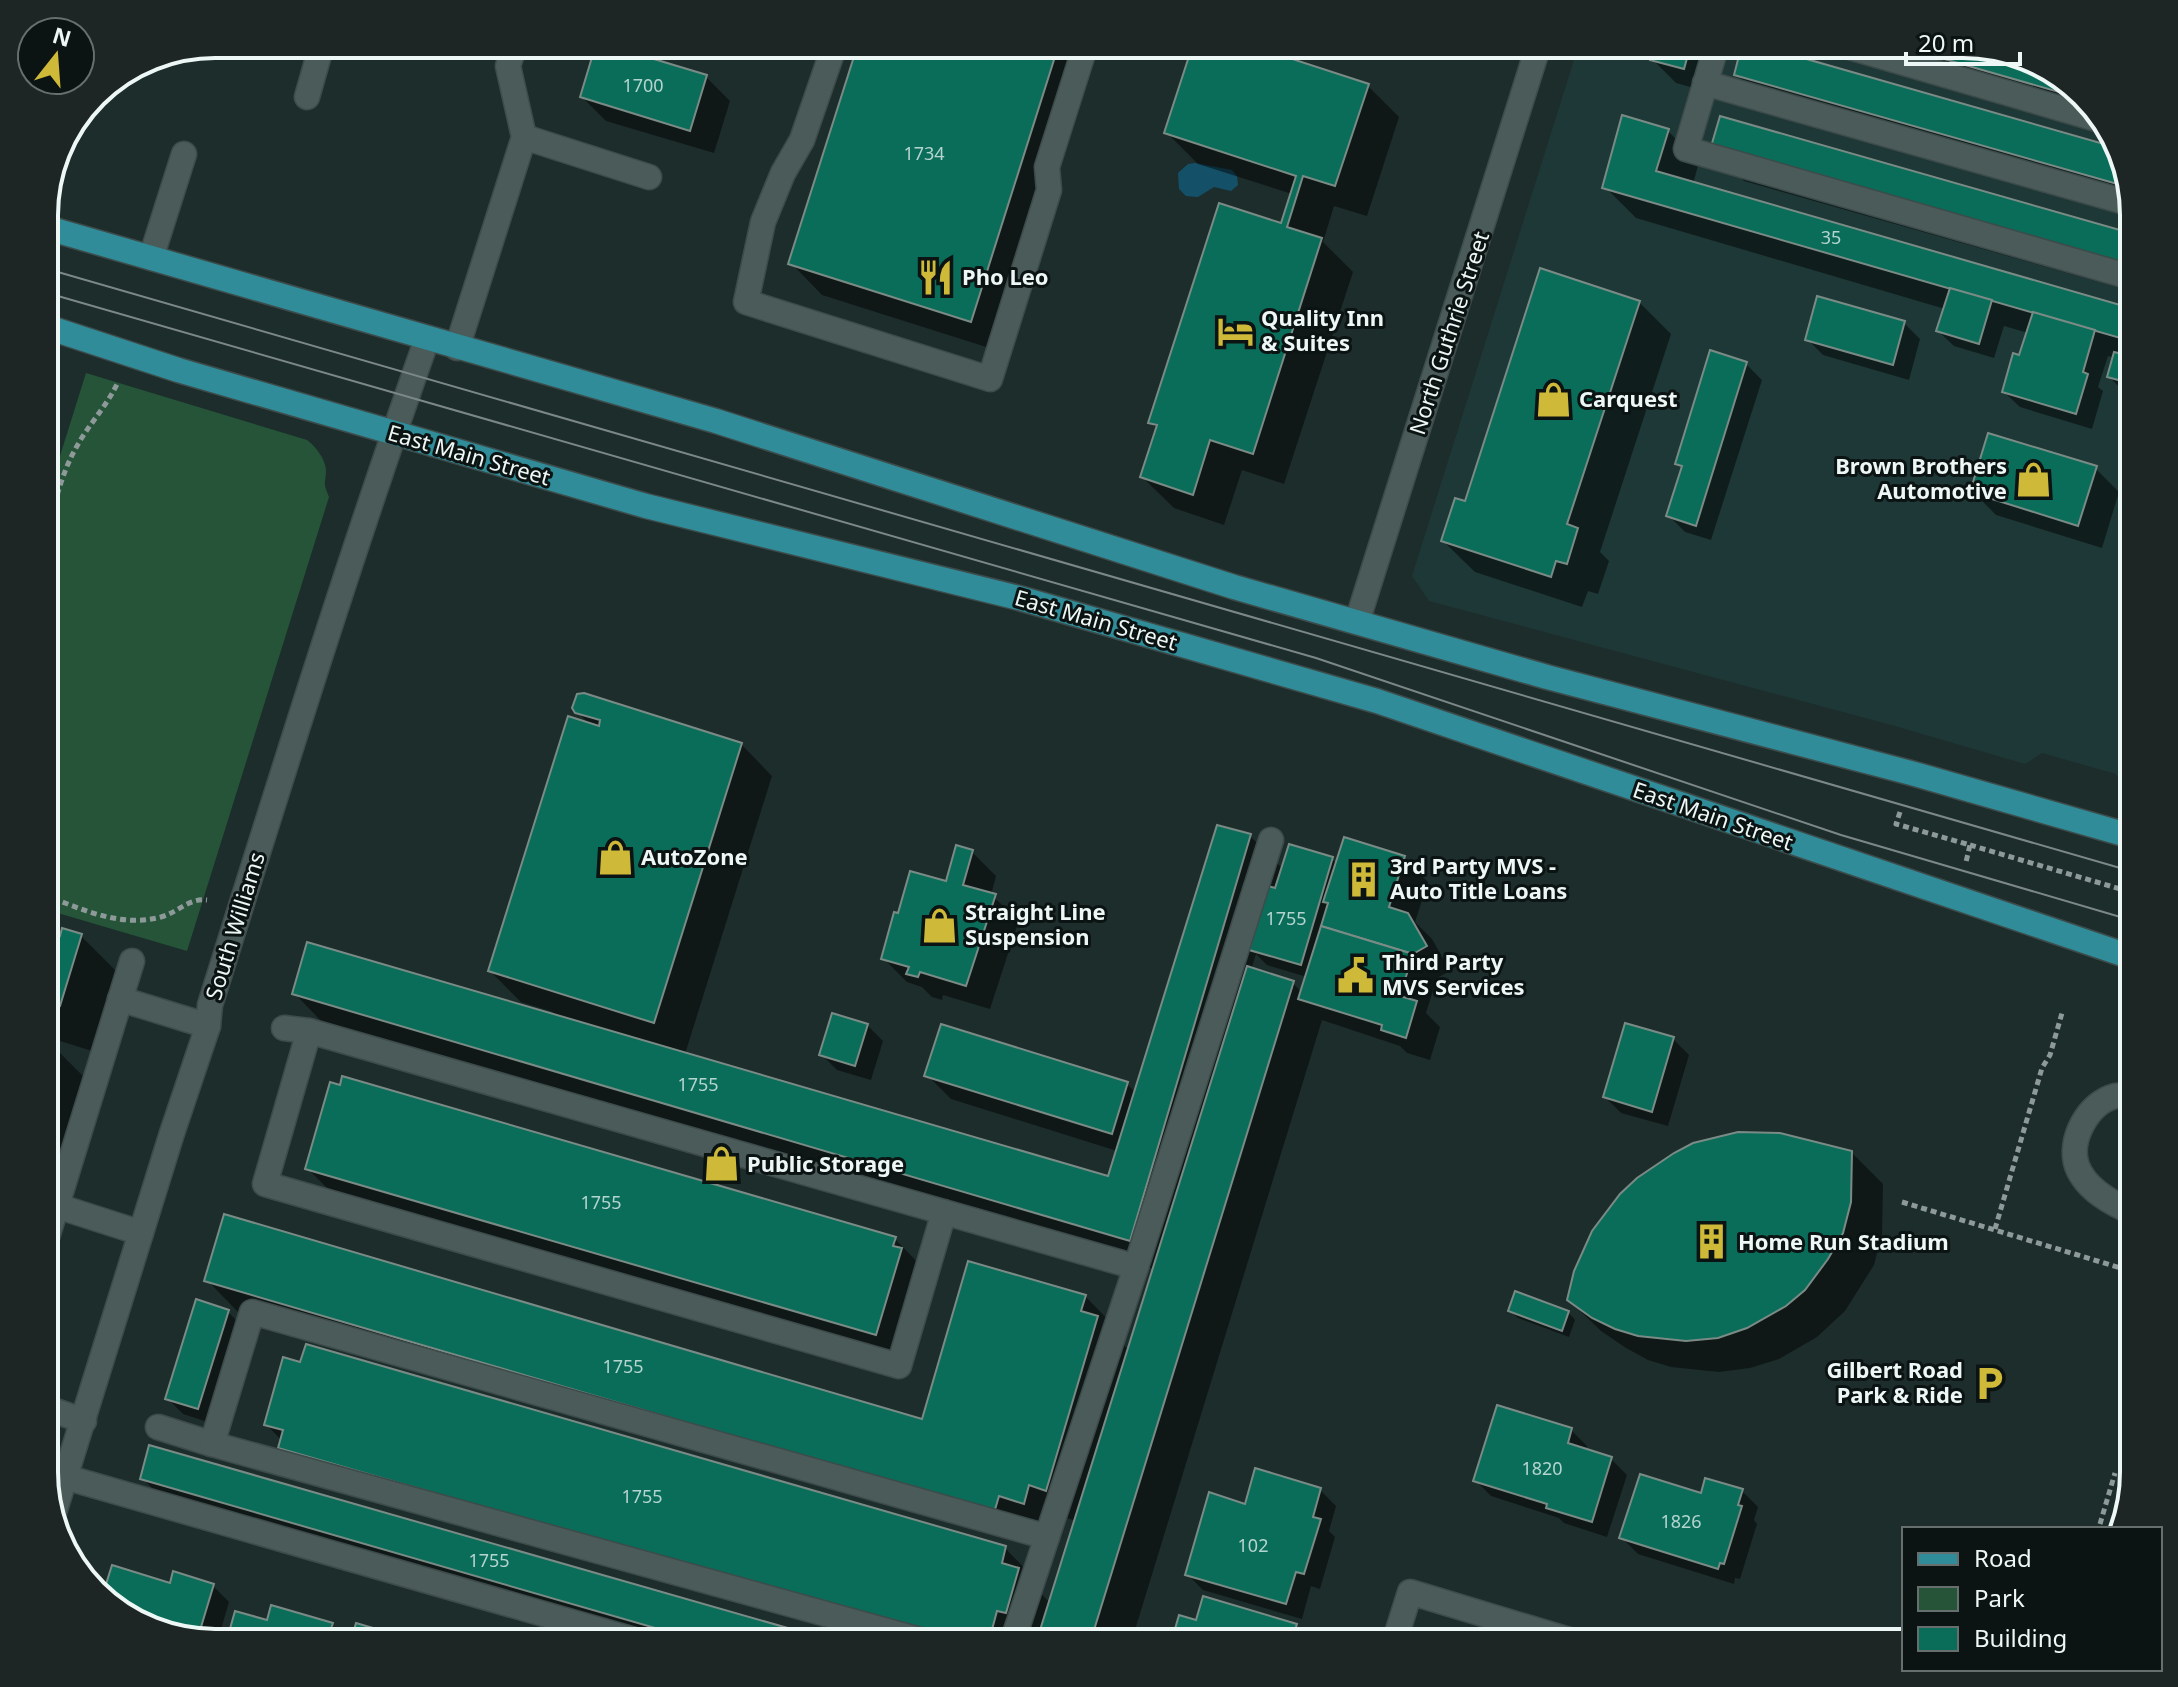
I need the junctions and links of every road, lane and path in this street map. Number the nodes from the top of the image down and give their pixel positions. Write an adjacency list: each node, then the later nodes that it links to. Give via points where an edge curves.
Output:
1 (318, 58): 9 (street)
2 (511, 58): 11 (street)
3 (830, 58): 4 (street, via 802,140 763,222 746,302 990,379 1049,190 1047,167)
4 (1082, 58)
5 (1535, 58): 24 (street, North Guthrie Street)
6 (1713, 58): 8 (street)
7 (1887, 58): 10 (street)
8 (1705, 83): 14 (street); 17 (street, via 1686,149)
9 (307, 97)
10 (2085, 116)
11 (524, 137): 13 (street); 20 (street)
12 (184, 154): 16 (street)
13 (649, 177)
14 (2119, 200)
15 (58, 231): 16 (main road)
16 (151, 258): 19 (main road)
17 (2120, 274)
18 (58, 331): 22 (main road, East Main Street)
19 (427, 339): 20 (main road); 22 (street, South Williams)
20 (457, 348): 24 (main road, via 745,430 1161,565)
21 (121, 378): 23 (path, via 76,447)
22 (394, 433): 33 (main road, East Main Street, via 646,506 1019,598 1364,697); 37 (street, South Williams, via 262,839)
23 (58, 498)
24 (1357, 622): 26 (main road)
25 (1900, 812): 28 (path, via 1896,824)
26 (2120, 833)
27 (1271, 840): 48 (street)
28 (1970, 845): 29 (path); 30 (path)
29 (1966, 862)
30 (2120, 889)
31 (58, 900): 32 (path, via 117,920 137,921)
32 (207, 900)
33 (2120, 953)
34 (132, 961): 35 (street)
35 (120, 999): 37 (street); 42 (street)
36 (2062, 1013): 46 (path)
37 (208, 1026): 47 (street, South Williams)
38 (284, 1028): 39 (street)
39 (309, 1031): 45 (street); 45 (street, via 265,1184 899,1366)
40 (2120, 1096): 44 (street, via 2096,1107 2082,1124 2076,1146 2077,1166 2089,1185)
41 (1902, 1202): 46 (path)
42 (58, 1203)
43 (58, 1206): 47 (street)
44 (2120, 1206)
45 (944, 1212): 48 (street)
46 (1995, 1230): 49 (path)
47 (141, 1233): 51 (street, South Williams)
48 (1136, 1267): 58 (street)
49 (2120, 1268)
50 (58, 1412): 51 (street)
51 (84, 1421): 54 (street, South Williams)
52 (158, 1427): 53 (street)
53 (212, 1444): 58 (street, via 252,1312); 60 (street)
54 (58, 1469)
55 (2115, 1473): 57 (path)
56 (58, 1475): 59 (street)
57 (2100, 1524)
58 (1047, 1537): 61 (street)
59 (596, 1629)
60 (880, 1629)
61 (1017, 1629)
62 (1398, 1629): 63 (street, via 1410,1592)
63 (1533, 1629)

